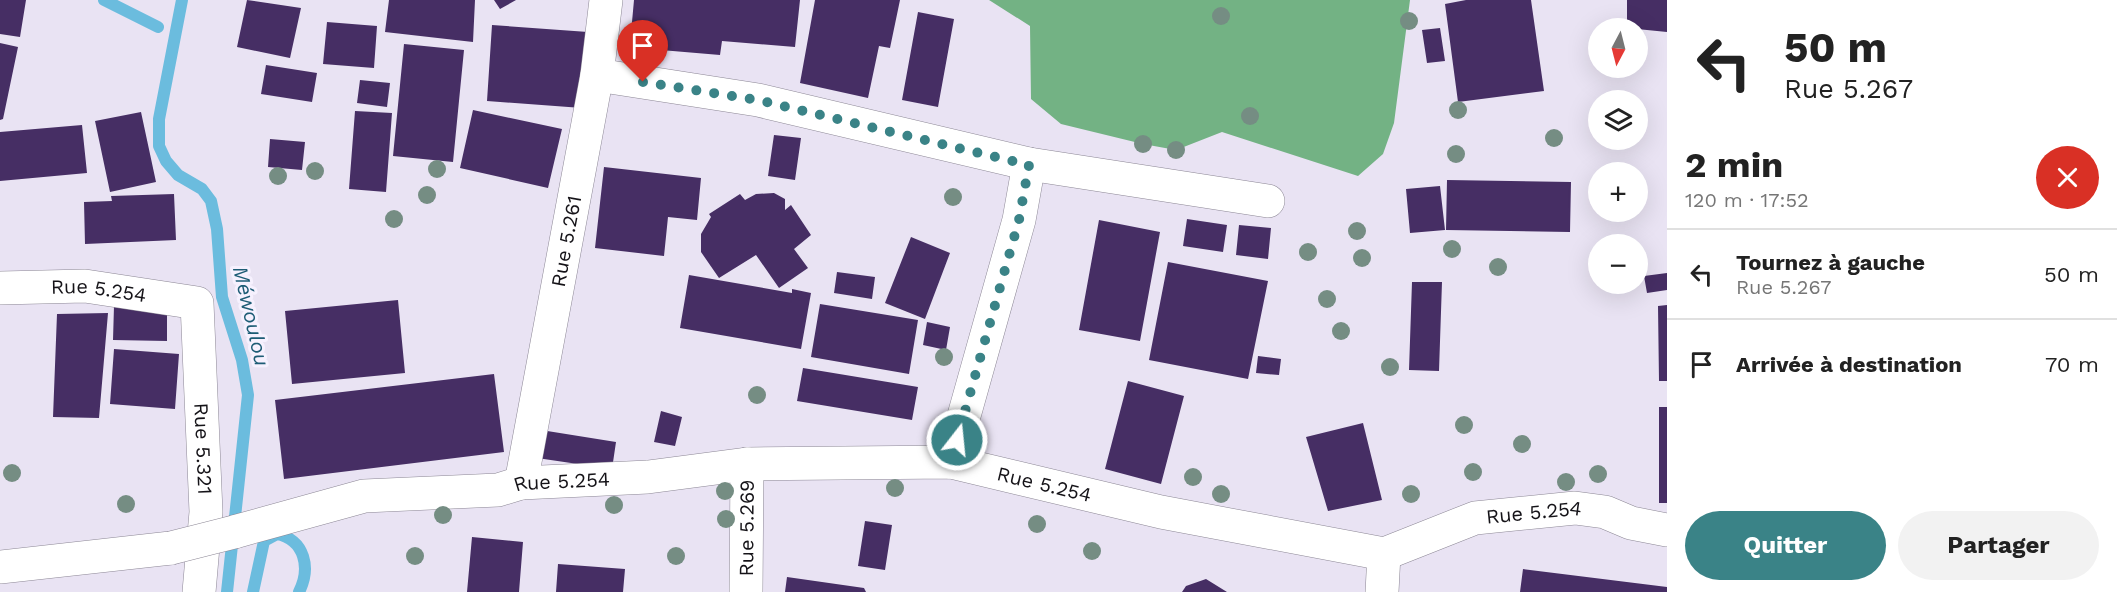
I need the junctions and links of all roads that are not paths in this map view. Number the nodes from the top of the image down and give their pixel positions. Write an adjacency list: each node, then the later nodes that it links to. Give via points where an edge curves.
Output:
1 (606, 0): 2 (street, Rue 5.261)
2 (597, 75): 3 (street, via 758,100); 9 (street, Rue 5.261)
3 (1029, 165): 4 (street); 7 (street, via 1019,220)
4 (1268, 201)
5 (0, 288): 6 (street, Rue 5.254, via 85,286)
6 (197, 303): 13 (street, Rue 5.321, via 206,512)
7 (951, 462): 8 (street, Rue 5.254); 11 (street, Rue 5.254, via 1161,512)
8 (747, 464): 9 (street, Rue 5.254, via 648,477); 14 (street, Rue 5.269)
9 (521, 483): 12 (street, Rue 5.254, bridge, via 498,490 364,496 171,548)
10 (1667, 530): 11 (street, Rue 5.254, via 1631,523 1605,512 1575,508 1475,518)
11 (1384, 554): 15 (street)
12 (0, 567)
13 (199, 592)
14 (746, 592)
15 (1382, 592)

